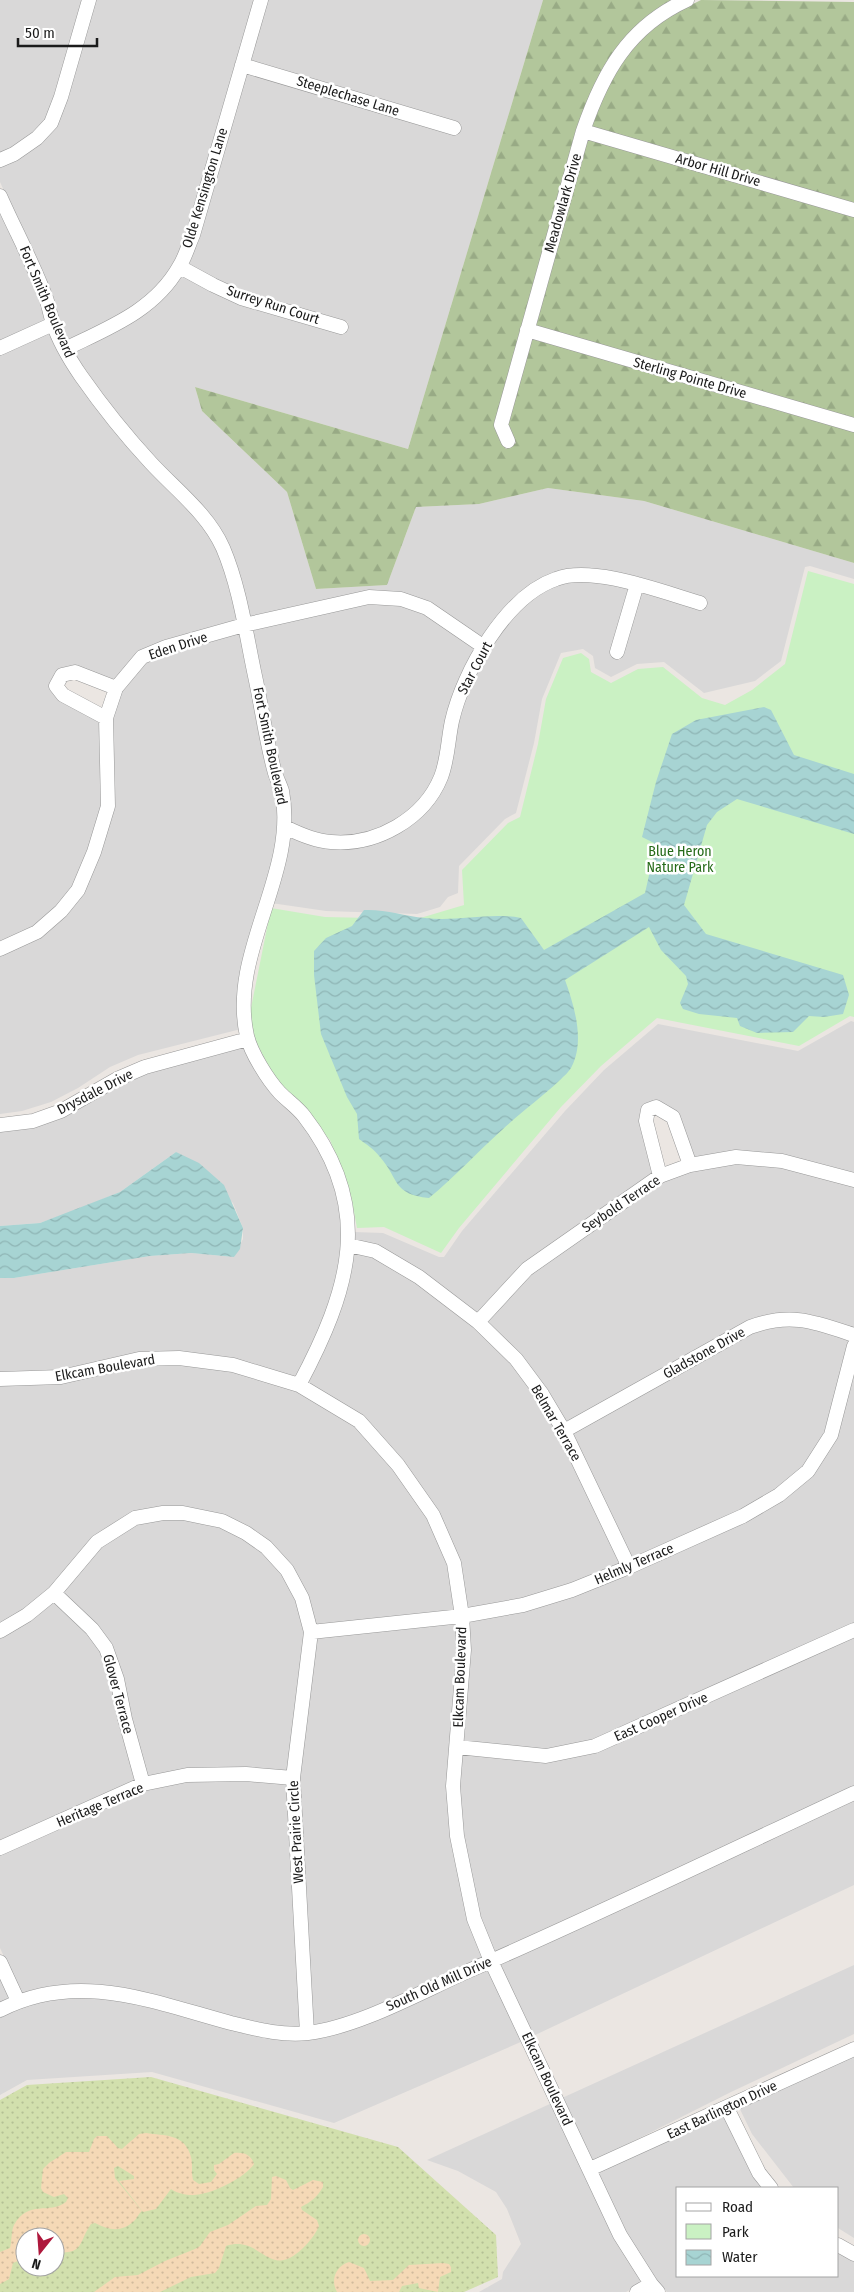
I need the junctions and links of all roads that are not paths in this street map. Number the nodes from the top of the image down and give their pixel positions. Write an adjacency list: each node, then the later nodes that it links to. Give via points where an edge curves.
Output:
1 (89, 0): 7 (street, via 51,123 38,138)
2 (261, 0): 4 (street, Olde Kensington Lane)
3 (687, 0): 6 (street, Meadowlark Drive, via 627,43 595,95)
4 (242, 65): 5 (street, Steeplechase Lane); 10 (street, Olde Kensington Lane, via 193,235)
5 (454, 128)
6 (583, 131): 9 (street, Arbor Hill Drive); 13 (street, Meadowlark Drive)
7 (0, 160)
8 (0, 196): 11 (street, Fort Smith Boulevard, via 46,298)
9 (854, 210)
10 (180, 267): 12 (street, Surrey Run Court, via 242,298); 15 (street, Olde Kensington Lane, via 160,293 133,315)
11 (53, 324): 14 (street); 15 (street, Fort Smith Boulevard)
12 (341, 327)
13 (526, 330): 16 (street, Sterling Pointe Drive); 17 (street, Meadowlark Drive, via 501,425)
14 (0, 348)
15 (65, 349): 20 (street, Fort Smith Boulevard, via 114,421 204,517 215,533 229,567)
16 (854, 425)
17 (508, 441)
18 (637, 584): 19 (street, Star Court); 21 (street, Star Court, via 588,575 557,578 533,590 511,611); 22 (street)
19 (700, 603)
20 (244, 625): 21 (street, Eden Drive, via 369,596 401,598 427,608); 23 (street, Eden Drive, via 142,657); 25 (street, Fort Smith Boulevard, via 275,773 281,787)
21 (484, 647): 25 (street, Star Court, via 462,688 441,778 424,804 401,825 365,840 332,842)
22 (617, 652)
23 (116, 688): 24 (street, Eden Drive); 24 (street, via 75,672 62,675 56,686 63,695)
24 (106, 718): 26 (street, Eden Drive, via 108,806 78,890 61,911 37,932)
25 (284, 828): 27 (street, Fort Smith Boulevard, via 282,846 248,969 244,1005)
26 (0, 949)
27 (248, 1039): 28 (street, Drysdale Drive, via 146,1067 117,1079 61,1111 33,1121); 32 (street, Fort Smith Boulevard, via 266,1075 302,1114 328,1152 342,1192 348,1220)
28 (0, 1125)
29 (690, 1165): 30 (street, Seybold Terrace); 30 (street, via 673,1117 656,1107 648,1110 646,1121); 31 (street, Seybold Terrace, via 736,1157 782,1161)
30 (660, 1176): 33 (street, Seybold Terrace, via 527,1269)
31 (854, 1180)
32 (348, 1245): 33 (street, Belmar Terrace, via 375,1251 419,1277); 37 (street, Fort Smith Boulevard, via 345,1278 332,1318)
33 (478, 1322): 38 (street, Belmar Terrace, via 516,1359)
34 (854, 1335): 38 (street, Gladstone Drive, via 811,1321 768,1320)
35 (854, 1346): 39 (street, Helmly Terrace, via 831,1435 808,1471 779,1496 743,1516)
36 (0, 1379): 37 (street, Elkcam Boulevard, via 61,1377 139,1359 179,1358 233,1365)
37 (299, 1386): 41 (street, Elkcam Boulevard, via 359,1421 408,1479 433,1515 454,1563)
38 (564, 1431): 39 (street, Belmar Terrace)
39 (629, 1567): 41 (street, Helmly Terrace, via 572,1590)
40 (54, 1593): 43 (street); 44 (street, via 97,1542 116,1529 135,1518 183,1513 222,1521 266,1547 287,1570 302,1598); 47 (street, Glover Terrace, via 92,1629 106,1648)
41 (462, 1616): 44 (street, Helmly Terrace); 45 (street, Elkcam Boulevard, via 464,1650)
42 (854, 1630): 45 (street, East Cooper Drive, via 595,1746 546,1756)
43 (0, 1631)
44 (311, 1632): 46 (street, West Prairie Circle)
45 (457, 1747): 51 (street, Elkcam Boulevard, via 453,1786 457,1836 474,1919)
46 (293, 1778): 47 (street, Heritage Terrace, via 246,1774 187,1775); 54 (street, West Prairie Circle)
47 (144, 1784): 49 (street, Heritage Terrace)
48 (854, 1793): 51 (street, South Old Mill Drive)
49 (0, 1848)
50 (0, 1962): 52 (street)
51 (491, 1962): 54 (street, South Old Mill Drive, via 348,2024); 57 (street, Elkcam Boulevard)
52 (18, 2001): 53 (street, South Old Mill Drive); 54 (street, South Old Mill Drive, via 60,1991 90,1990 116,1993 267,2032)
53 (0, 2010)
54 (307, 2033)
55 (854, 2048): 56 (street, East Barlington Drive)
56 (727, 2108): 57 (street, East Barlington Drive); 58 (street, via 759,2173)
57 (590, 2170): 61 (street, Elkcam Boulevard, via 620,2235)
58 (770, 2187)
59 (839, 2246): 60 (street)
60 (854, 2254)
61 (654, 2288): 62 (street)
62 (637, 2292)

